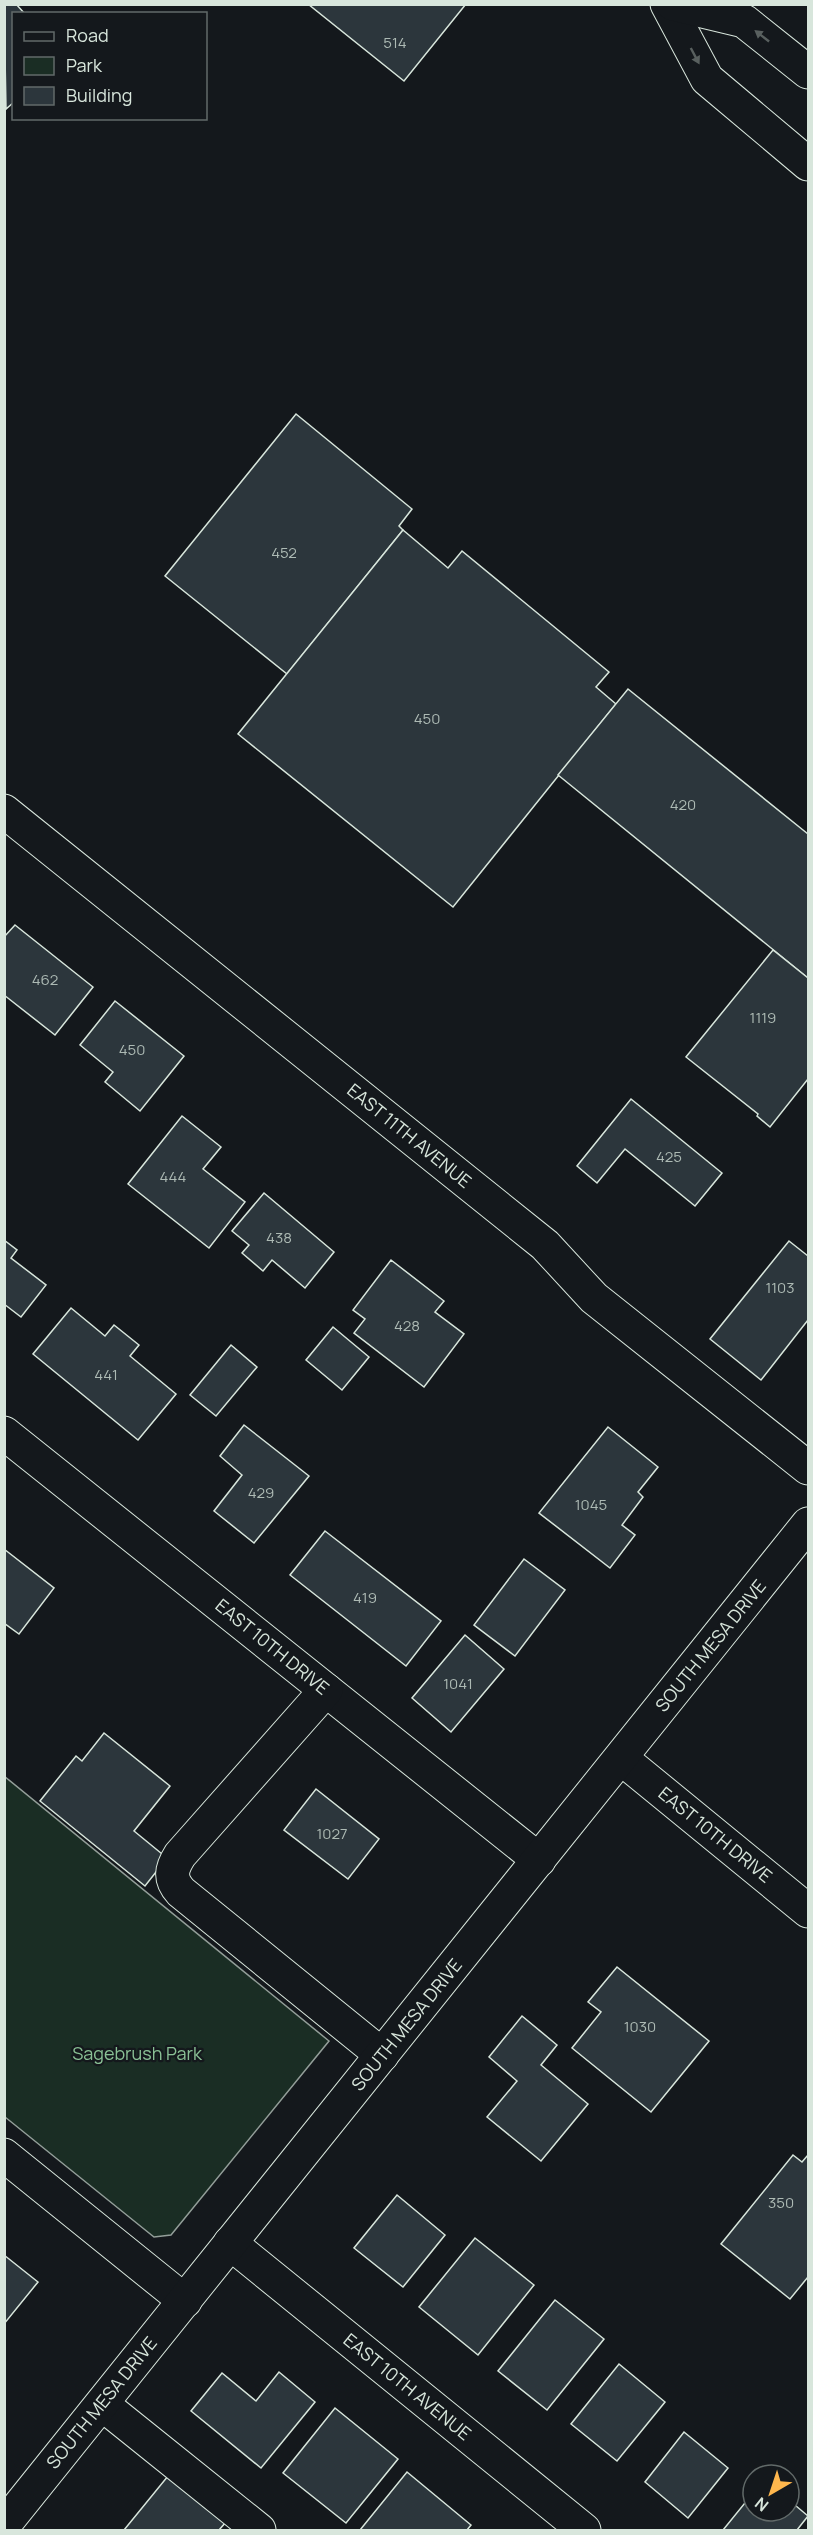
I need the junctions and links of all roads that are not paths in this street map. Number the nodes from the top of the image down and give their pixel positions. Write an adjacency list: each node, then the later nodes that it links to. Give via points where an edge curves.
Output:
1 (667, 4): 4 (street, one-way to 4, via 707,79)
2 (673, 4): 3 (street, one-way to 2, via 744,21)
3 (808, 72)
4 (806, 160)
5 (4, 811): 7 (street, EAST 11TH AVENUE, via 545,1245 594,1298)
6 (4, 1432): 9 (street, EAST 10TH DRIVE)
7 (808, 1468)
8 (808, 1524): 10 (street, SOUTH MESA DRIVE)
9 (326, 1690): 11 (street, EAST 10TH DRIVE); 13 (street, via 180,1855 172,1866 172,1875 181,1892)
10 (621, 1758): 11 (street, SOUTH MESA DRIVE); 12 (street, EAST 10TH DRIVE)
11 (539, 1860): 13 (street, SOUTH MESA DRIVE)
12 (808, 1911)
13 (382, 2055): 15 (street, SOUTH MESA DRIVE)
14 (4, 2155): 16 (street)
15 (231, 2243): 16 (street, SOUTH MESA DRIVE); 18 (street, EAST 10TH AVENUE)
16 (185, 2301): 17 (street, SOUTH MESA DRIVE)
17 (102, 2404): 19 (street, SOUTH MESA DRIVE); 20 (street)
18 (563, 2524)
19 (4, 2525)
20 (259, 2530)

